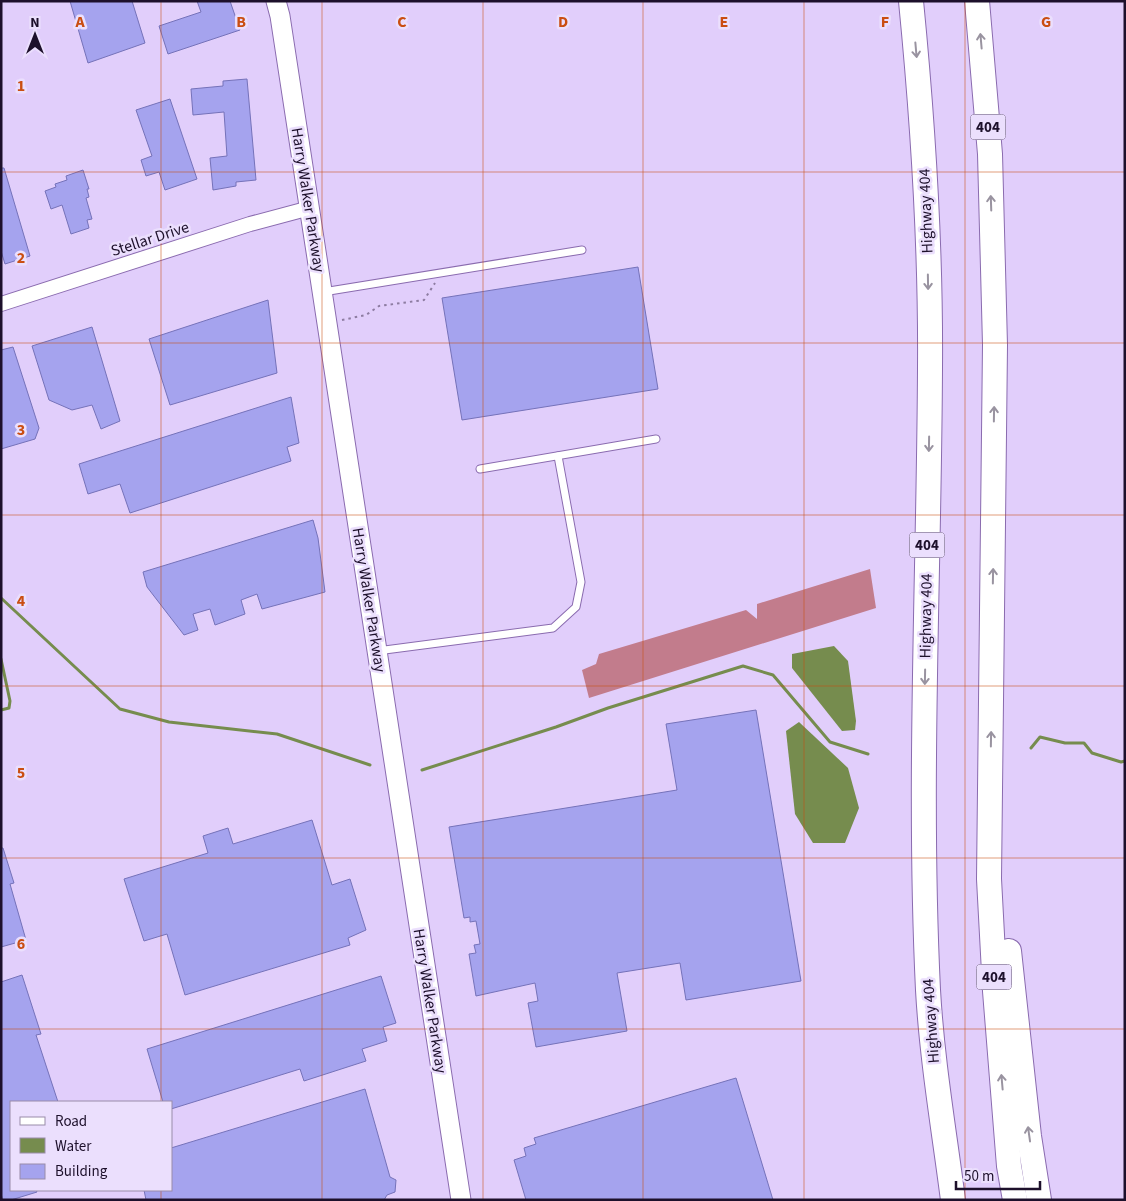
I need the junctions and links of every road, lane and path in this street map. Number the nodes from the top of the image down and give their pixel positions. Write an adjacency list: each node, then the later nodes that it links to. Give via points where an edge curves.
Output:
1 (276, 1): 4 (street, Harry Walker Parkway)
2 (911, 1): 15 (highway, Highway 404 / 404, one-way to 15, via 927,223 930,366 924,719 925,900)
3 (977, 1): 14 (highway, 404, one-way to 3, via 995,336 990,154)
4 (310, 208): 7 (street, Harry Walker Parkway); 8 (street, Stellar Drive, via 250,224)
5 (582, 250): 6 (lane)
6 (442, 272): 7 (lane); 9 (path, via 424,300 379,306 366,315)
7 (322, 292): 9 (street, Harry Walker Parkway)
8 (1, 304)
9 (328, 324): 13 (street, Harry Walker Parkway)
10 (656, 439): 11 (lane)
11 (558, 456): 12 (lane); 13 (lane, via 580,582 576,607 553,628)
12 (480, 469)
13 (377, 651): 16 (street, Harry Walker Parkway)
14 (991, 788): 19 (highway, 404, one-way to 14, via 1009,1166 995,991 989,879); 20 (highway, one-way to 14, via 1011,988 1001,837)
15 (936, 1088): 17 (highway, via 931,1121); 18 (highway, Highway 404 / 404)
16 (461, 1200)
17 (936, 1200)
18 (953, 1200)
19 (1015, 1200)
20 (1039, 1200)

